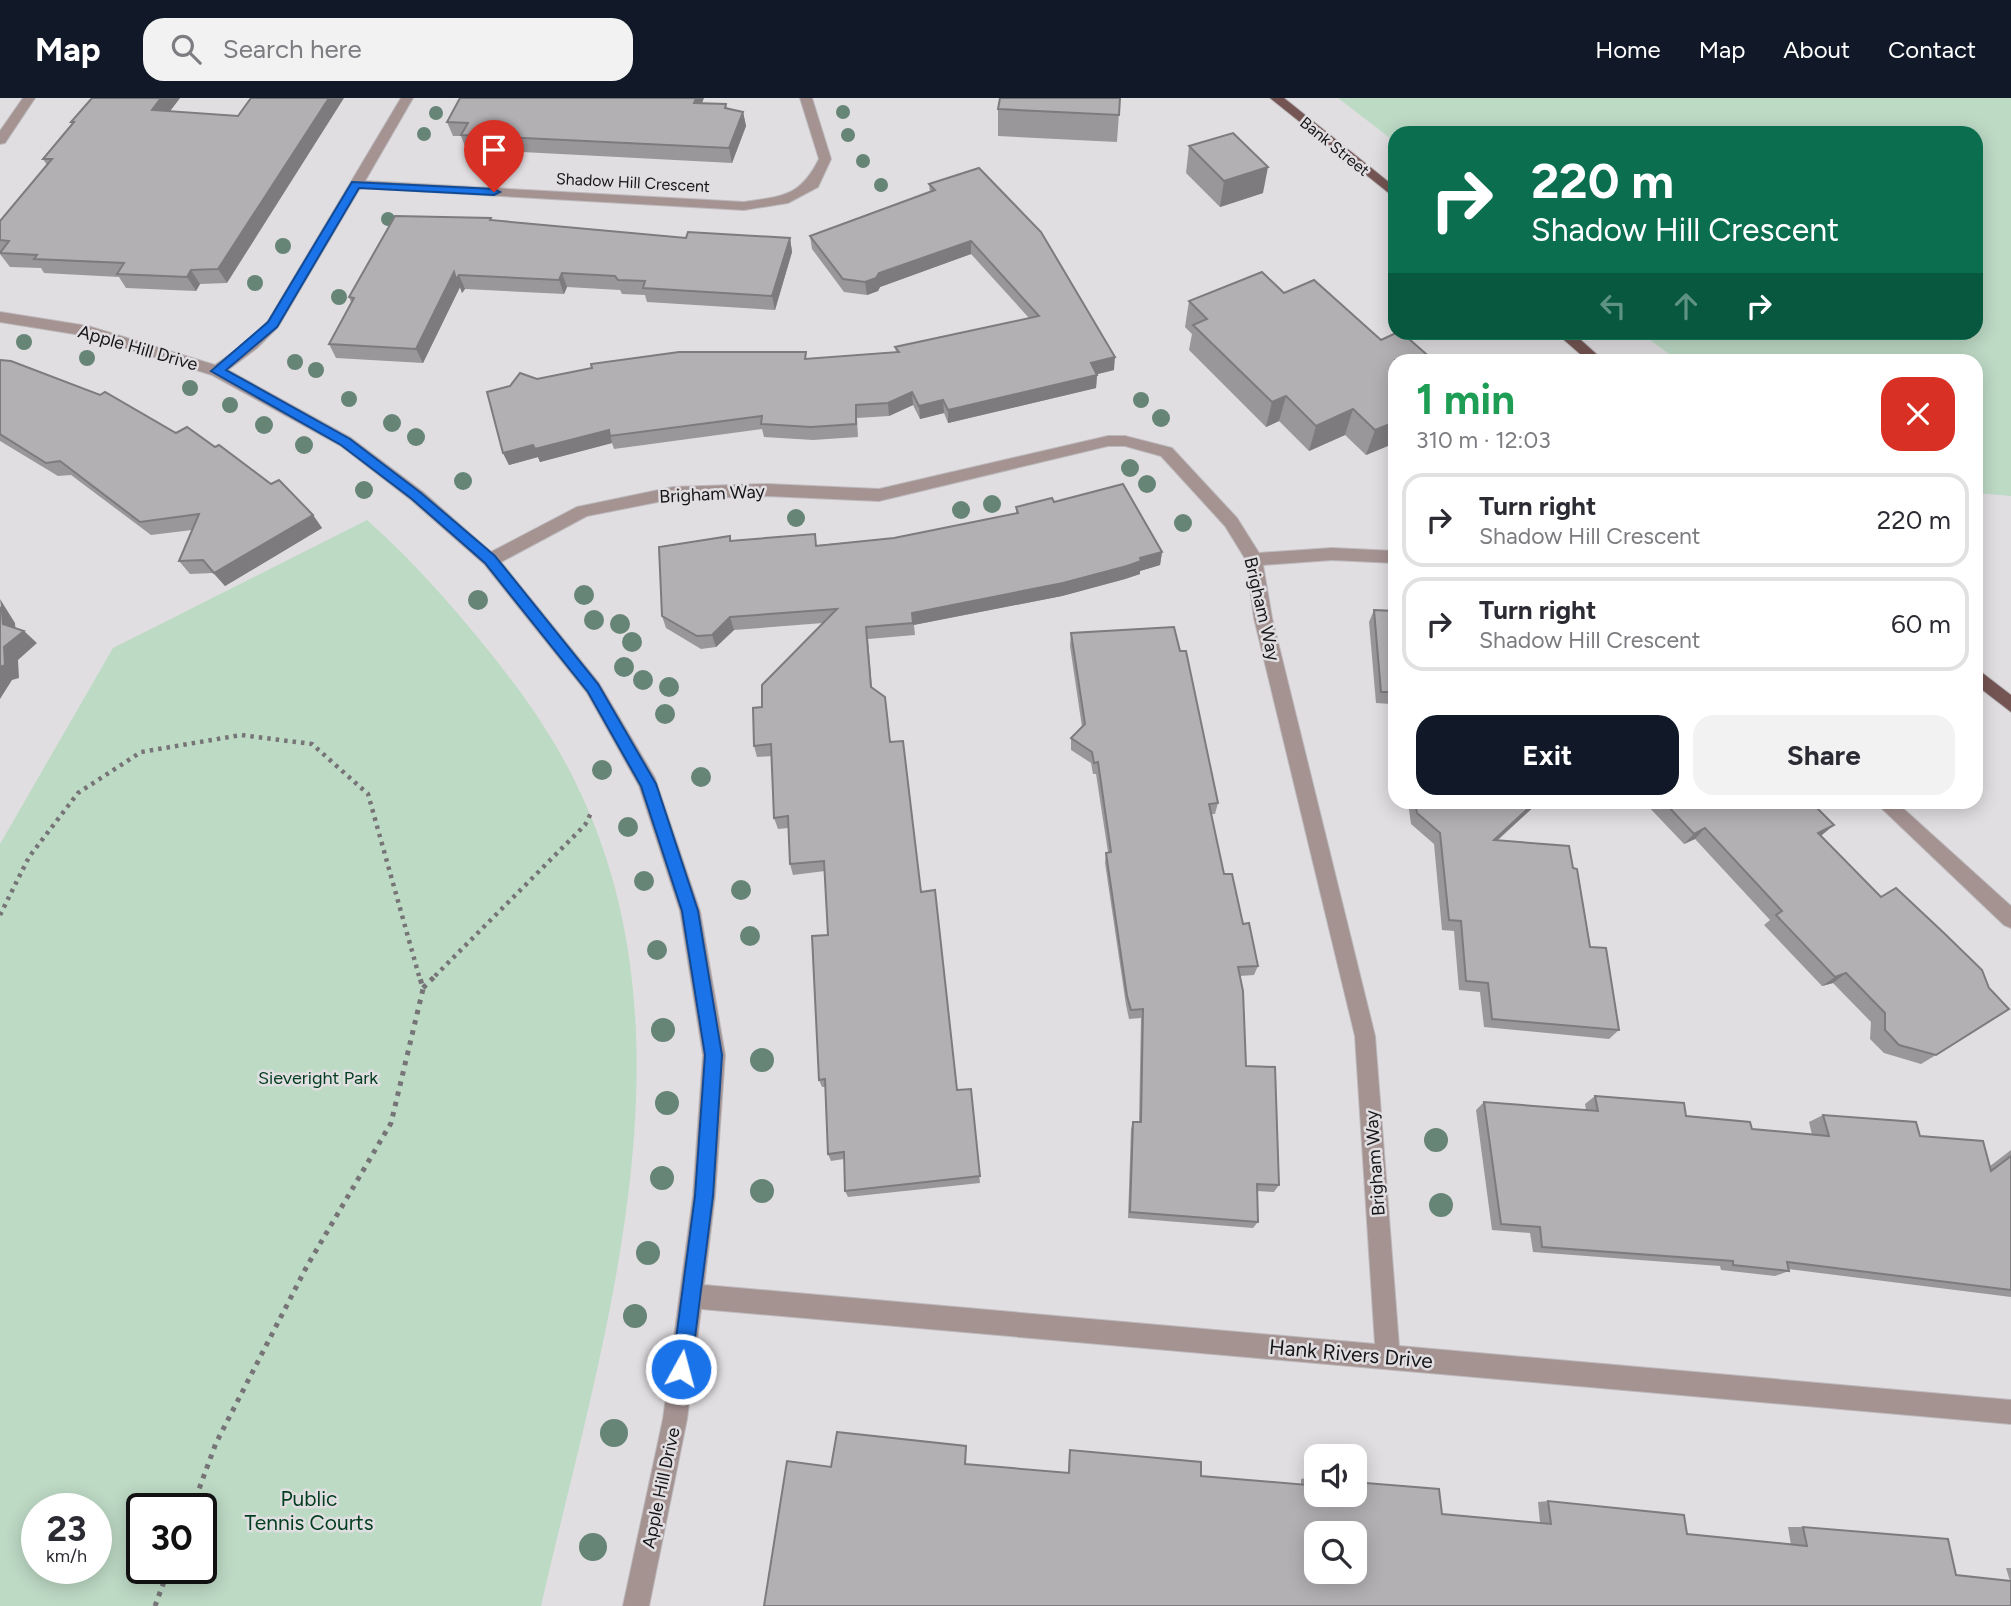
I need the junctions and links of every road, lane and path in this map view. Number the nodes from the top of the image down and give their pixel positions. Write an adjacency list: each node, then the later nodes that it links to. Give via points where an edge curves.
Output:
1 (29, 98): 5 (street)
2 (407, 98): 6 (street)
3 (806, 98): 6 (street, Shadow Hill Crescent, via 825,159 813,184 783,200 744,206)
4 (1276, 98): 7 (main road, Bank Street)
5 (0, 140)
6 (356, 184): 11 (street, via 272,324)
7 (1388, 188)
8 (0, 317): 11 (street, Apple Hill Drive, via 88,331)
9 (1572, 340): 10 (main road)
10 (1589, 354)
11 (217, 371): 13 (street, Apple Hill Drive, via 346,442)
12 (1388, 557): 14 (street, via 1332,554)
13 (490, 560): 14 (street, Brigham Way, via 583,511 673,493 767,490 879,495 1108,441 1125,441 1166,452 1231,522); 22 (street, Apple Hill Drive, via 593,688 648,784 690,911 714,1055)
14 (1254, 560): 23 (street, Brigham Way, via 1263,618 1365,1036)
15 (1983, 681): 16 (main road)
16 (2011, 705)
17 (1892, 809): 20 (street)
18 (591, 813): 21 (path, via 585,825)
19 (0, 915): 21 (path, via 29,858 78,793 141,752 242,735 312,744 368,794)
20 (2011, 919)
21 (423, 989): 25 (path, via 391,1123 295,1290 216,1443)
22 (691, 1296): 23 (street, Hank Rivers Drive); 28 (street, Apple Hill Drive, via 675,1419)
23 (1388, 1357): 24 (street, Hank Rivers Drive)
24 (2011, 1412)
25 (198, 1493)
26 (163, 1584): 27 (path)
27 (155, 1606)
28 (636, 1606)

